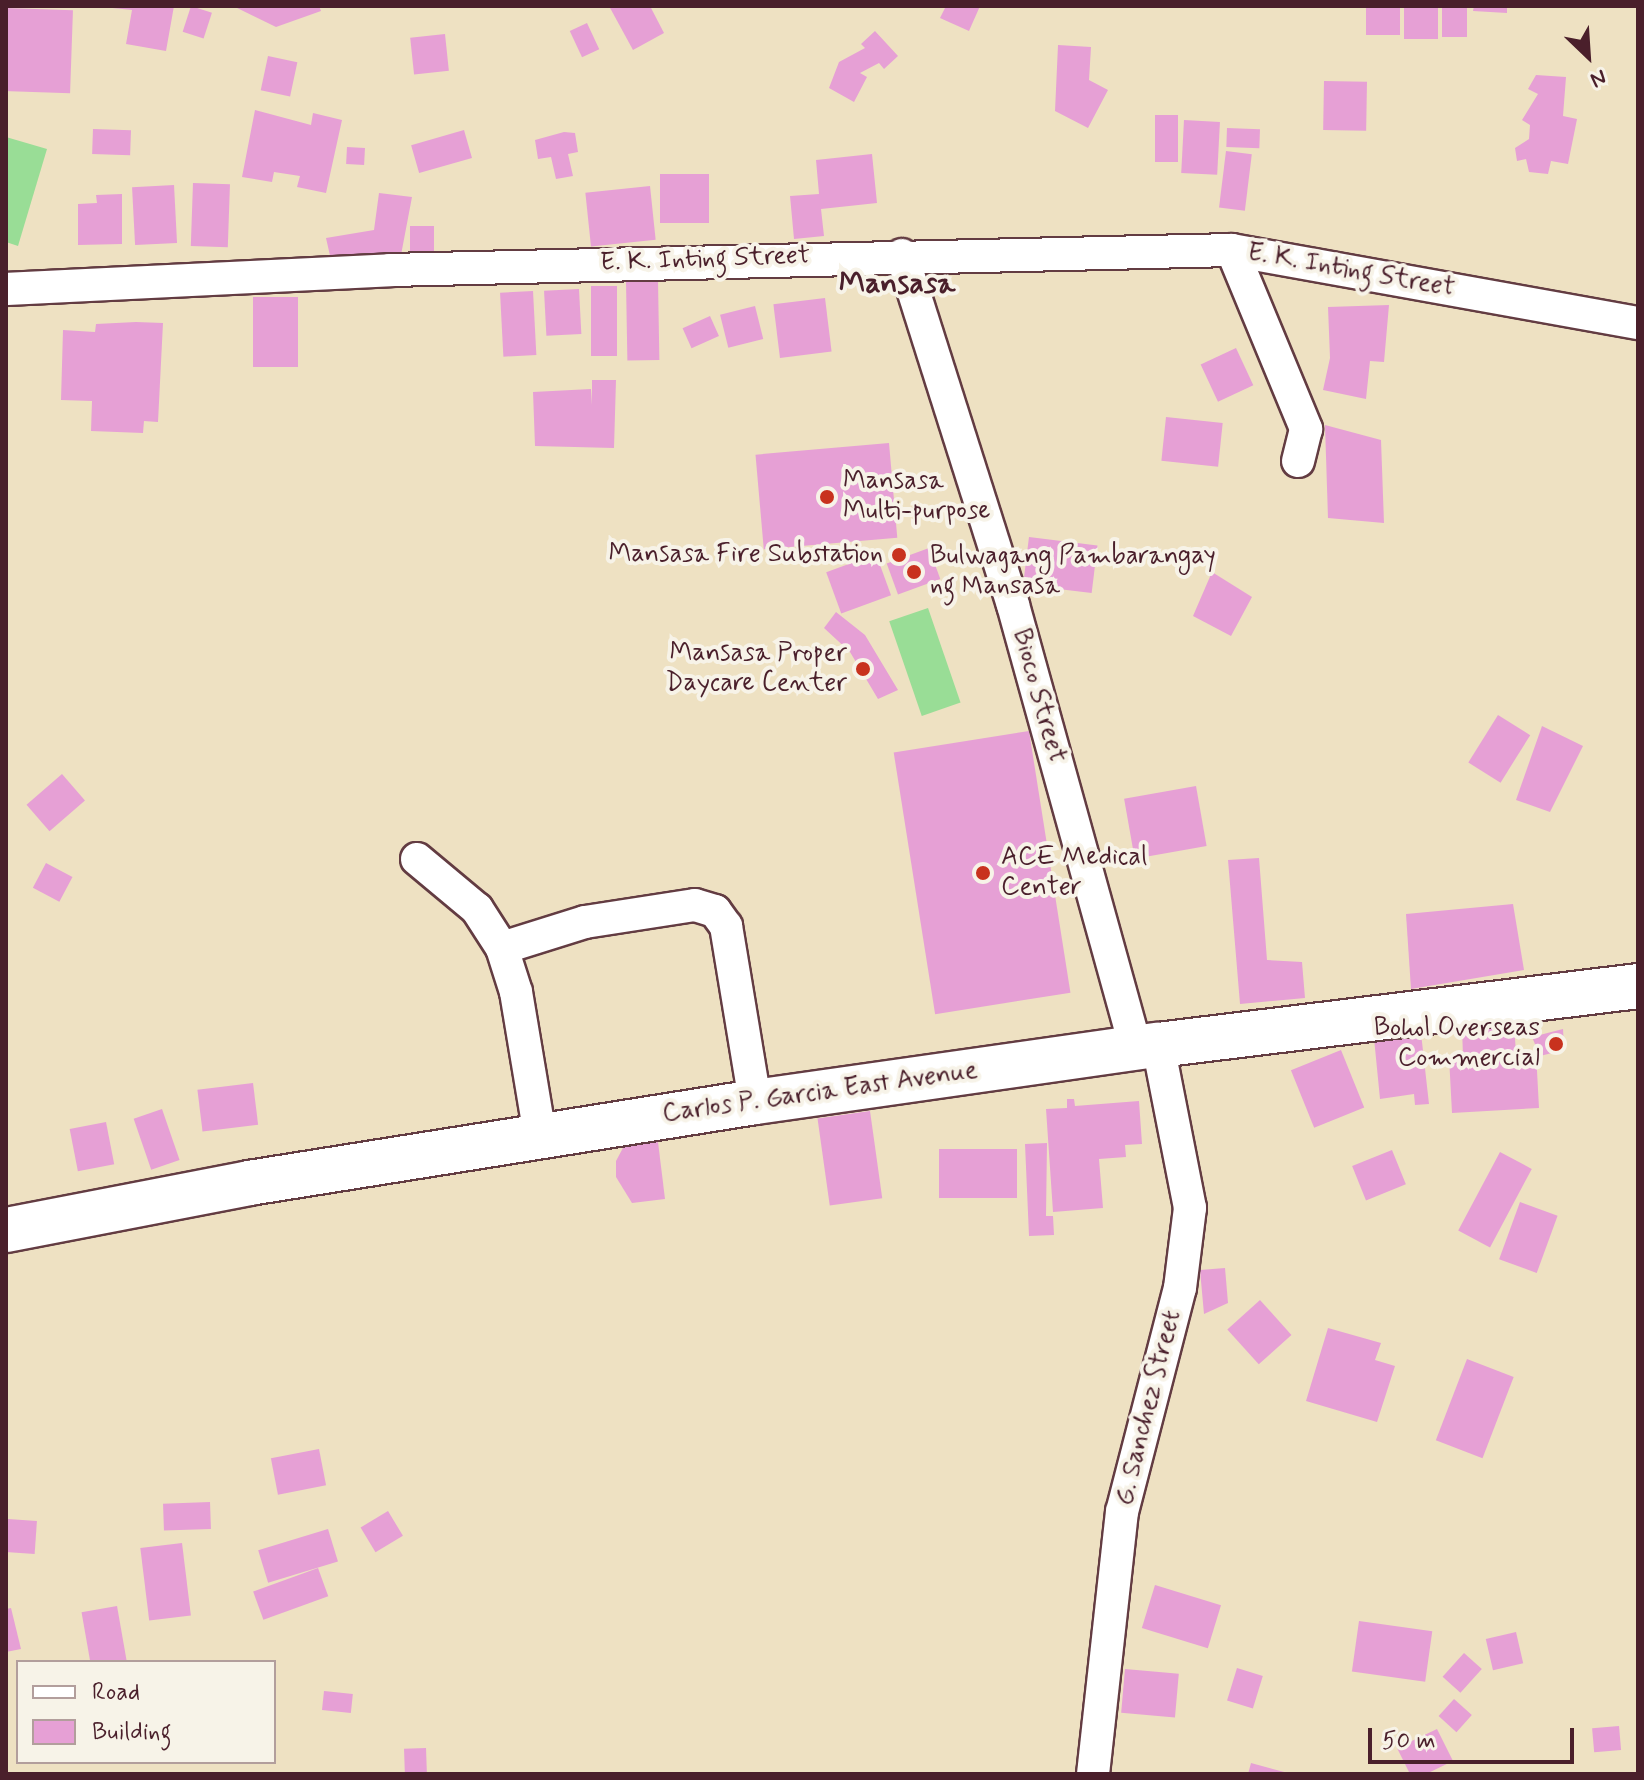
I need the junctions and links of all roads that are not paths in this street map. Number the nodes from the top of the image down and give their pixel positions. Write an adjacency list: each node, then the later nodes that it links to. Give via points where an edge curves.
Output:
1 (1232, 250): 2 (street, E. K. Inting Street); 4 (street, E. K. Inting Street); 5 (street, via 1306,429)
2 (902, 255): 3 (street, E. K. Inting Street, via 390,270); 9 (street, Bioco Street)
3 (6, 289)
4 (1638, 323)
5 (1298, 461)
6 (417, 859): 7 (street, via 477,909)
7 (502, 948): 10 (street, via 585,922 695,905 715,911 726,926); 11 (street, via 516,992)
8 (1638, 986): 9 (main road, Carlos P. Garcia East Avenue)
9 (1147, 1047): 10 (main road, Carlos P. Garcia East Avenue); 13 (street, G. Sanchez Street, via 1190,1208 1180,1288 1122,1512)
10 (755, 1102): 11 (main road, Carlos P. Garcia East Avenue)
11 (540, 1135): 12 (main road, Carlos P. Garcia East Avenue)
12 (8, 1225)
13 (1093, 1774)

